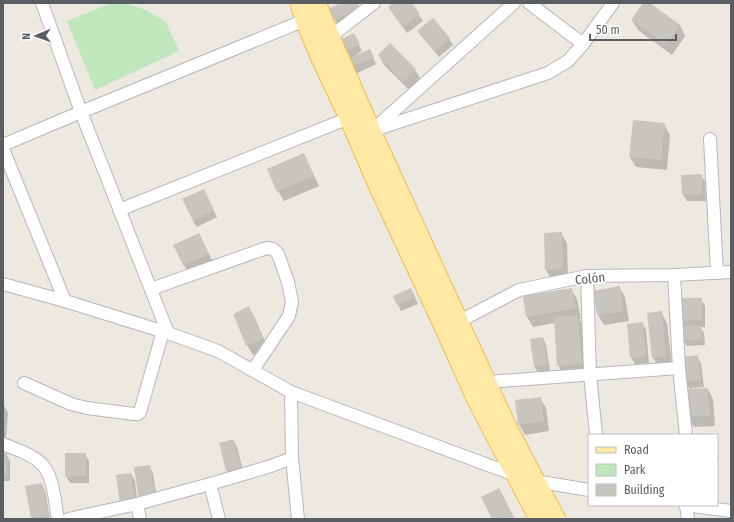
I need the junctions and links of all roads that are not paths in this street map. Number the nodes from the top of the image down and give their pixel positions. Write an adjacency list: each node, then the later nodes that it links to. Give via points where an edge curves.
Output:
1 (42, 3): 10 (street)
2 (316, 3): 8 (main road)
3 (374, 3): 8 (street)
4 (514, 3): 12 (street)
5 (529, 3): 9 (street)
6 (613, 3): 9 (street)
7 (303, 12): 10 (street); 11 (main road, via 319,54)
8 (330, 37): 12 (main road)
9 (583, 44): 12 (street, via 568,61 548,73)
10 (81, 112): 14 (street); 16 (street)
11 (349, 118): 16 (street); 36 (main road, via 477,400)
12 (371, 131): 24 (main road)
13 (710, 139): 17 (street)
14 (3, 145)
15 (3, 149): 23 (street)
16 (119, 210): 22 (street)
17 (717, 272): 18 (street, Colón); 19 (street, Colón)
18 (731, 272)
19 (674, 275): 20 (street, Colón); 26 (street)
20 (587, 276): 24 (street, Colón, via 519,290); 28 (street)
21 (3, 284): 23 (street)
22 (151, 289): 25 (street); 27 (street, via 267,248 273,249 278,254 292,302 289,316)
23 (65, 300): 25 (street)
24 (458, 322): 29 (main road)
25 (166, 332): 27 (street, via 218,351); 30 (street, via 138,414 71,404)
26 (679, 368): 28 (street); 33 (street)
27 (253, 370): 31 (street)
28 (590, 374): 29 (street); 32 (street)
29 (486, 382): 37 (main road)
30 (24, 383)
31 (292, 392): 35 (street); 36 (street)
32 (596, 434)
33 (686, 434)
34 (3, 444): 44 (street, via 25,453 46,469 52,482)
35 (292, 458): 38 (street); 48 (street)
36 (515, 475): 37 (street); 49 (main road)
37 (535, 481): 39 (street); 50 (main road)
38 (210, 484): 40 (street); 47 (street)
39 (588, 490)
40 (137, 504): 45 (street); 46 (street)
41 (686, 506): 51 (street)
42 (694, 506): 43 (street)
43 (731, 511)
44 (58, 519)
45 (68, 519)
46 (140, 519)
47 (219, 519)
48 (298, 519)
49 (539, 519)
50 (556, 519)
51 (688, 519)

